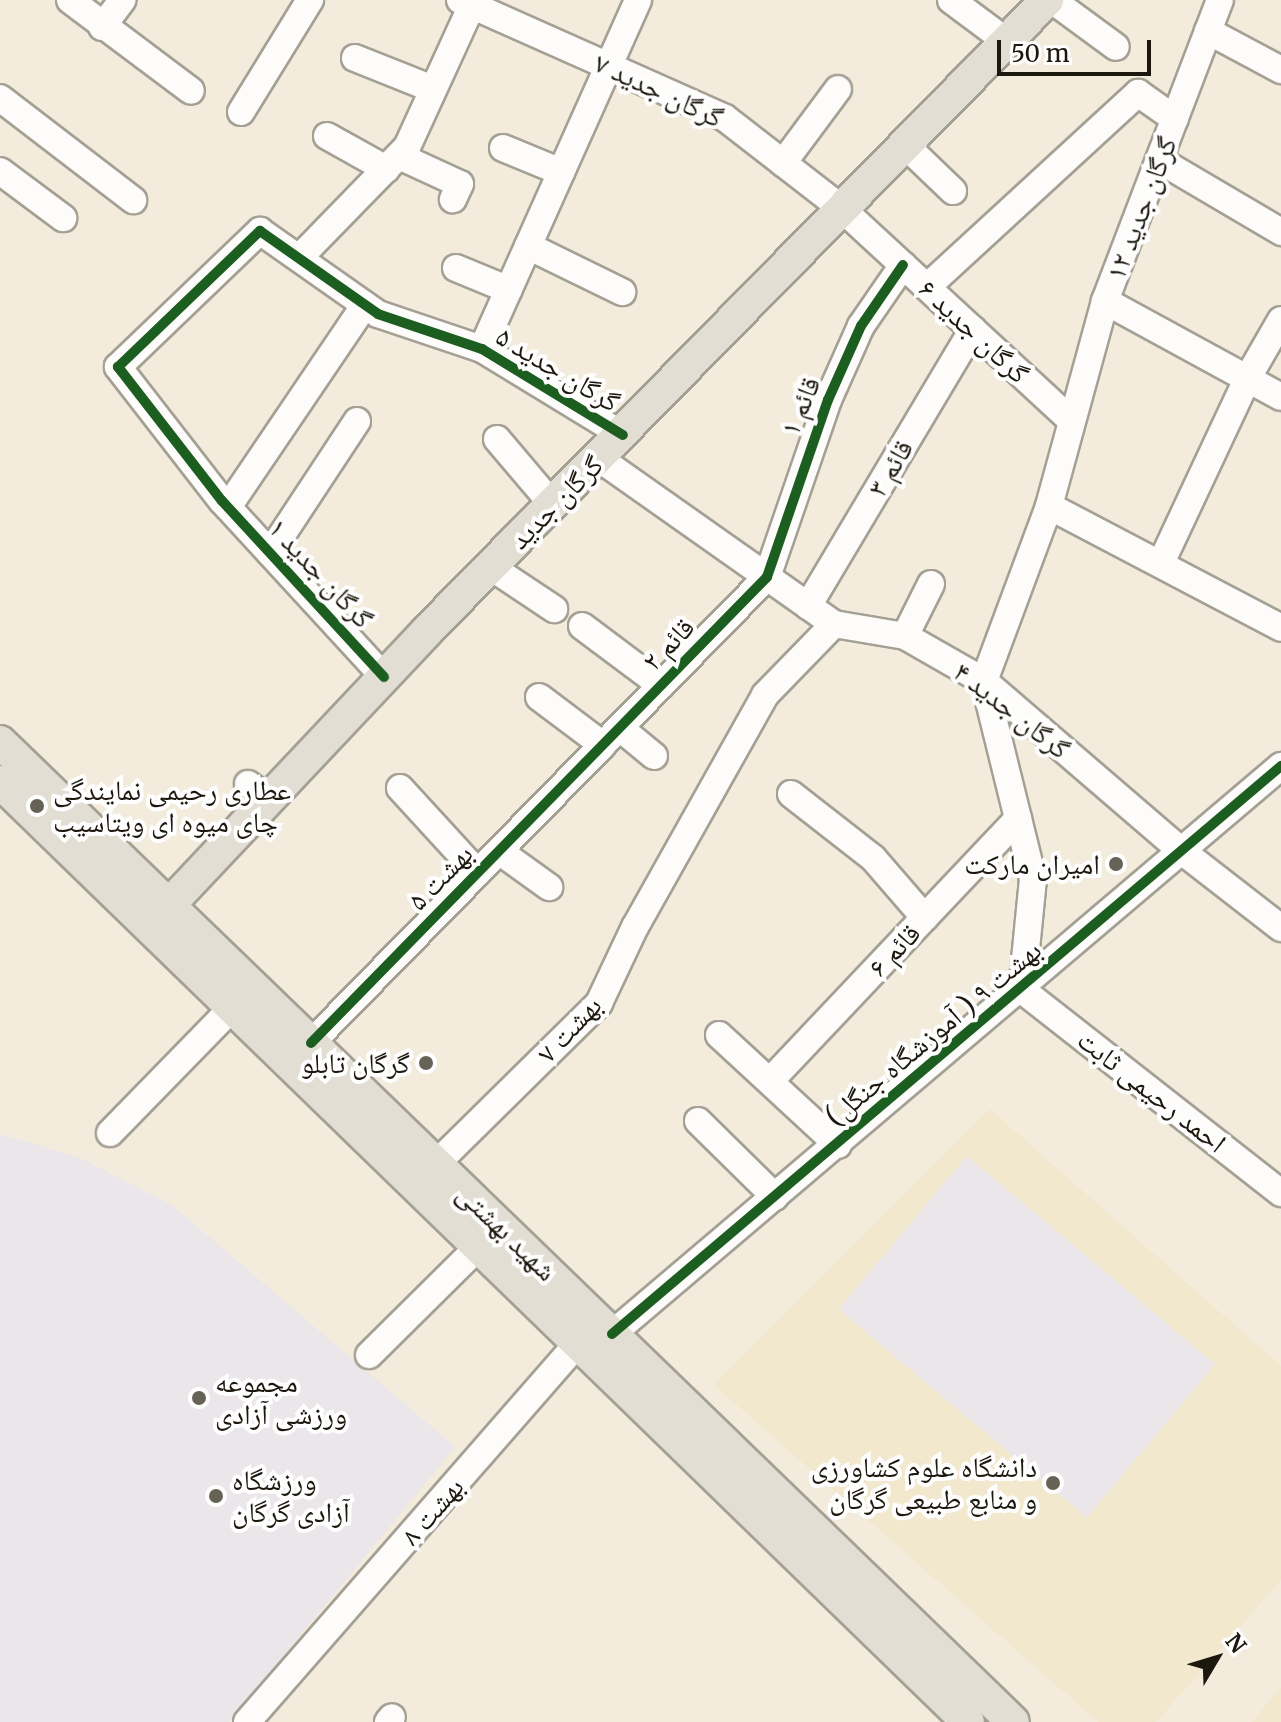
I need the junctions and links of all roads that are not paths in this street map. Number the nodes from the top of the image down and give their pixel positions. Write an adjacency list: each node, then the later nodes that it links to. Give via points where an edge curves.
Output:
1 (70, 0): 9 (street)
2 (122, 0): 9 (street)
3 (310, 0): 20 (street)
4 (638, 0): 14 (street)
5 (951, 0): 11 (street)
6 (1050, 0): 11 (main road, گرگان جدید); 12 (street)
7 (1220, 0): 10 (street, گرگان جدید ۱۲)
8 (466, 2): 14 (street, گرگان جدید ۷); 16 (street)
9 (102, 27): 18 (street)
10 (1208, 31): 15 (street); 21 (street, گرگان جدید ۱۲)
11 (1006, 41): 23 (main road, گرگان جدید)
12 (1116, 47)
13 (355, 58): 16 (street)
14 (608, 66): 27 (street, گرگان جدید ۷, via 725,118); 29 (street)
15 (1281, 70)
16 (433, 89): 26 (street)
17 (838, 89): 27 (street)
18 (191, 91)
19 (0, 98): 32 (street)
20 (241, 112)
21 (1175, 119): 25 (street, گرگان جدید ۱۲); 40 (street, via 1138,93)
22 (327, 136): 26 (street)
23 (904, 144): 30 (street); 33 (main road, گرگان جدید)
24 (503, 148): 29 (street)
25 (1159, 160): 35 (street); 43 (street, گرگان جدید ۱۲)
26 (392, 162): 31 (street, via 460,184); 37 (street)
27 (783, 163): 33 (street, گرگان جدید ۷)
28 (0, 171): 34 (street)
29 (561, 172): 36 (street)
30 (953, 191)
31 (453, 199)
32 (133, 200)
33 (841, 208): 38 (street, گرگان جدید ۶); 53 (main road, گرگان جدید)
34 (63, 218)
35 (1281, 232)
36 (528, 246): 41 (street); 42 (street)
37 (300, 257): 44 (street, گرگان جدید ۵); 48 (street, گرگان جدید ۵, via 260,231)
38 (903, 265): 40 (street, گرگان جدید ۶); 62 (street, ۱ قائم, via 861,326 828,400)
39 (456, 268): 41 (street)
40 (927, 287): 46 (street, گرگان جدید ۶)
41 (509, 290): 47 (street)
42 (622, 292)
43 (1105, 301): 49 (street); 52 (street, گرگان جدید ۱۲)
44 (365, 305): 47 (street, گرگان جدید ۵); 56 (street)
45 (1281, 320): 49 (street)
46 (973, 329): 52 (street, گرگان جدید ۶); 64 (street, ۳ قائم)
47 (482, 349): 53 (street, گرگان جدید ۵)
48 (118, 367): 56 (street, گرگان جدید ۱)
49 (1247, 379): 50 (street); 60 (street)
50 (1281, 397)
51 (357, 421): 59 (street)
52 (1072, 421): 58 (street, گرگان جدید ۱۲)
53 (623, 435): 55 (main road, گرگان جدید)
54 (497, 439): 57 (street)
55 (600, 459): 57 (main road, گرگان جدید); 62 (street, گرگان جدید ۴)
56 (225, 504): 59 (street, گرگان جدید ۱)
57 (553, 505): 61 (main road, گرگان جدید)
58 (1049, 506): 60 (street); 71 (street, گرگان جدید ۱۲)
59 (270, 553): 70 (street, گرگان جدید ۱)
60 (1161, 563): 68 (street)
61 (491, 567): 65 (street); 70 (main road, گرگان جدید)
62 (767, 577): 64 (street, گرگان جدید ۴); 72 (street, ۲ قائم)
63 (931, 584): 69 (street)
64 (808, 606): 66 (street, گرگان جدید ۴)
65 (554, 609)
66 (834, 624): 69 (street, گرگان جدید ۴); 97 (street, بهشت ۷, via 765,695 671,871 635,927 599,1003)
67 (582, 626): 72 (street)
68 (1281, 628)
69 (905, 636): 71 (street, گرگان جدید ۴)
70 (384, 677): 86 (main road, گرگان جدید, via 259,792)
71 (984, 681): 81 (street); 83 (street, گرگان جدید ۴)
72 (661, 685): 74 (street, ۲ قائم)
73 (539, 697): 74 (street)
74 (611, 737): 76 (street); 82 (street, بهشت ۵)
75 (0, 742): 78 (main road, شهید بهشتی)
76 (654, 756)
77 (1281, 766): 83 (street, بهشت ۹ ( آموزشگاه جنگل))
78 (11, 779): 86 (main road, شهید بهشتی); 90 (main road, شهید بهشتی)
79 (400, 788): 84 (street)
80 (791, 794): 87 (street, via 873,858)
81 (1018, 819): 87 (street, قائم ۶); 89 (street, via 1033,879)
82 (499, 851): 84 (street, بهشت ۵); 85 (street)
83 (1183, 852): 88 (street, گرگان جدید ۴); 89 (street, بهشت ۹ ( آموزشگاه جنگل))
84 (478, 873): 92 (street, بهشت ۵)
85 (549, 887)
86 (169, 905): 92 (main road, شهید بهشتی)
87 (925, 918): 93 (street, قائم ۶)
88 (1281, 928)
89 (1022, 990): 96 (street, بهشت ۹ ( آموزشگاه جنگل)); 98 (street, احمد رحیمی ثابت)
90 (232, 1008): 95 (street); 100 (main road, شهید بهشتی)
91 (719, 1035): 93 (street)
92 (311, 1043): 97 (main road, شهید بهشتی)
93 (770, 1081): 96 (street)
94 (698, 1121): 99 (street)
95 (110, 1133)
96 (838, 1145): 99 (street, بهشت ۹ ( آموزشگاه جنگل))
97 (436, 1164): 101 (main road, شهید بهشتی)
98 (1281, 1193)
99 (775, 1197): 101 (street, بهشت ۹ ( آموزشگاه جنگل))
100 (478, 1247): 102 (main road, شهید بهشتی); 103 (street)
101 (612, 1334): 104 (main road, شهید بهشتی)
102 (577, 1344): 105 (main road, شهید بهشتی); 106 (street, ۸ بهشت)
103 (369, 1355)
104 (947, 1658): 105 (main road); 108 (main road, شهید بهشتی)
105 (926, 1683): 107 (main road, شهید بهشتی)
106 (247, 1722)
107 (968, 1722)
108 (1013, 1722)

